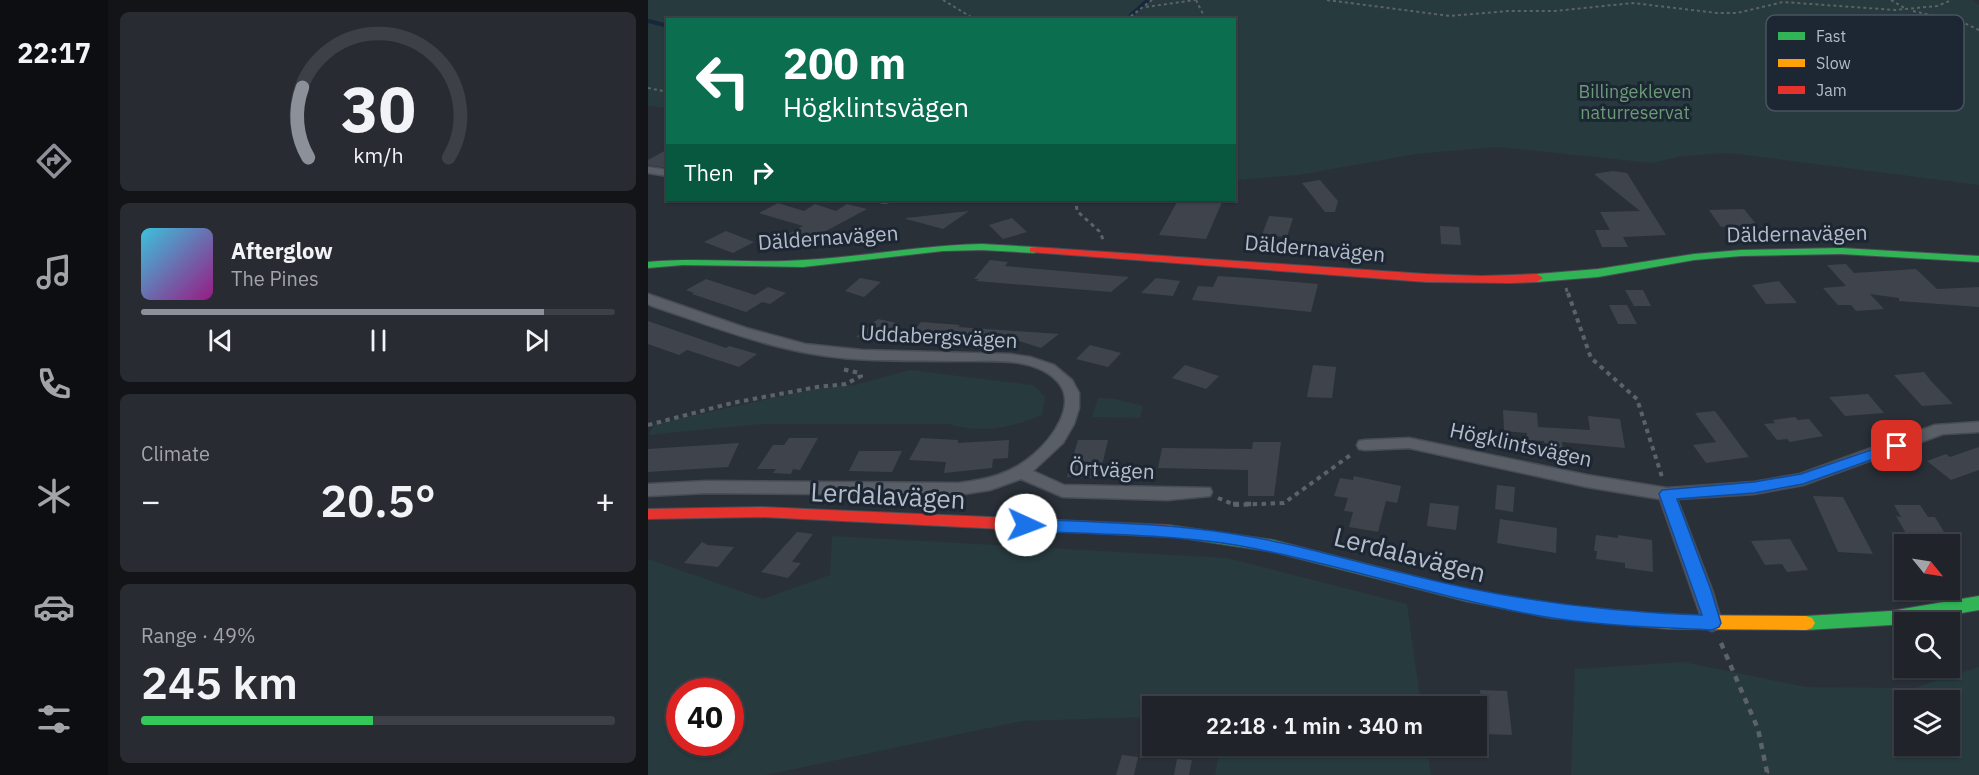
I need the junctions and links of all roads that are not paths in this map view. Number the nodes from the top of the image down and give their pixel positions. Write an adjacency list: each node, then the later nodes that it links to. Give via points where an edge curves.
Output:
1 (648, 170): 2 (street)
2 (666, 173)
3 (1979, 259): 4 (street, Däldernavägen, via 1841,251 1770,252 1694,256 1598,273 1509,280 982,247 803,264)
4 (648, 265)
5 (648, 298): 8 (street, Uddabergsvägen, via 801,348 999,358 1049,368 1065,379 1072,393 1072,412 1048,452)
6 (1979, 428): 11 (street, Högklintsvägen, via 1941,429 1803,479 1754,488)
7 (1365, 445): 11 (street, Högklintsvägen, via 1409,443)
8 (1021, 472): 9 (street, Uddabergsvägen, via 985,486 958,489); 10 (street, Örtvägen, via 1064,491)
9 (648, 490)
10 (1204, 492)
11 (1667, 494): 14 (street)
12 (648, 514): 14 (street, Lerdalavägen, via 794,514 1138,530 1233,539 1541,610)
13 (1979, 603): 14 (street, Lerdalavägen, via 1883,619 1755,626)
14 (1712, 623)

